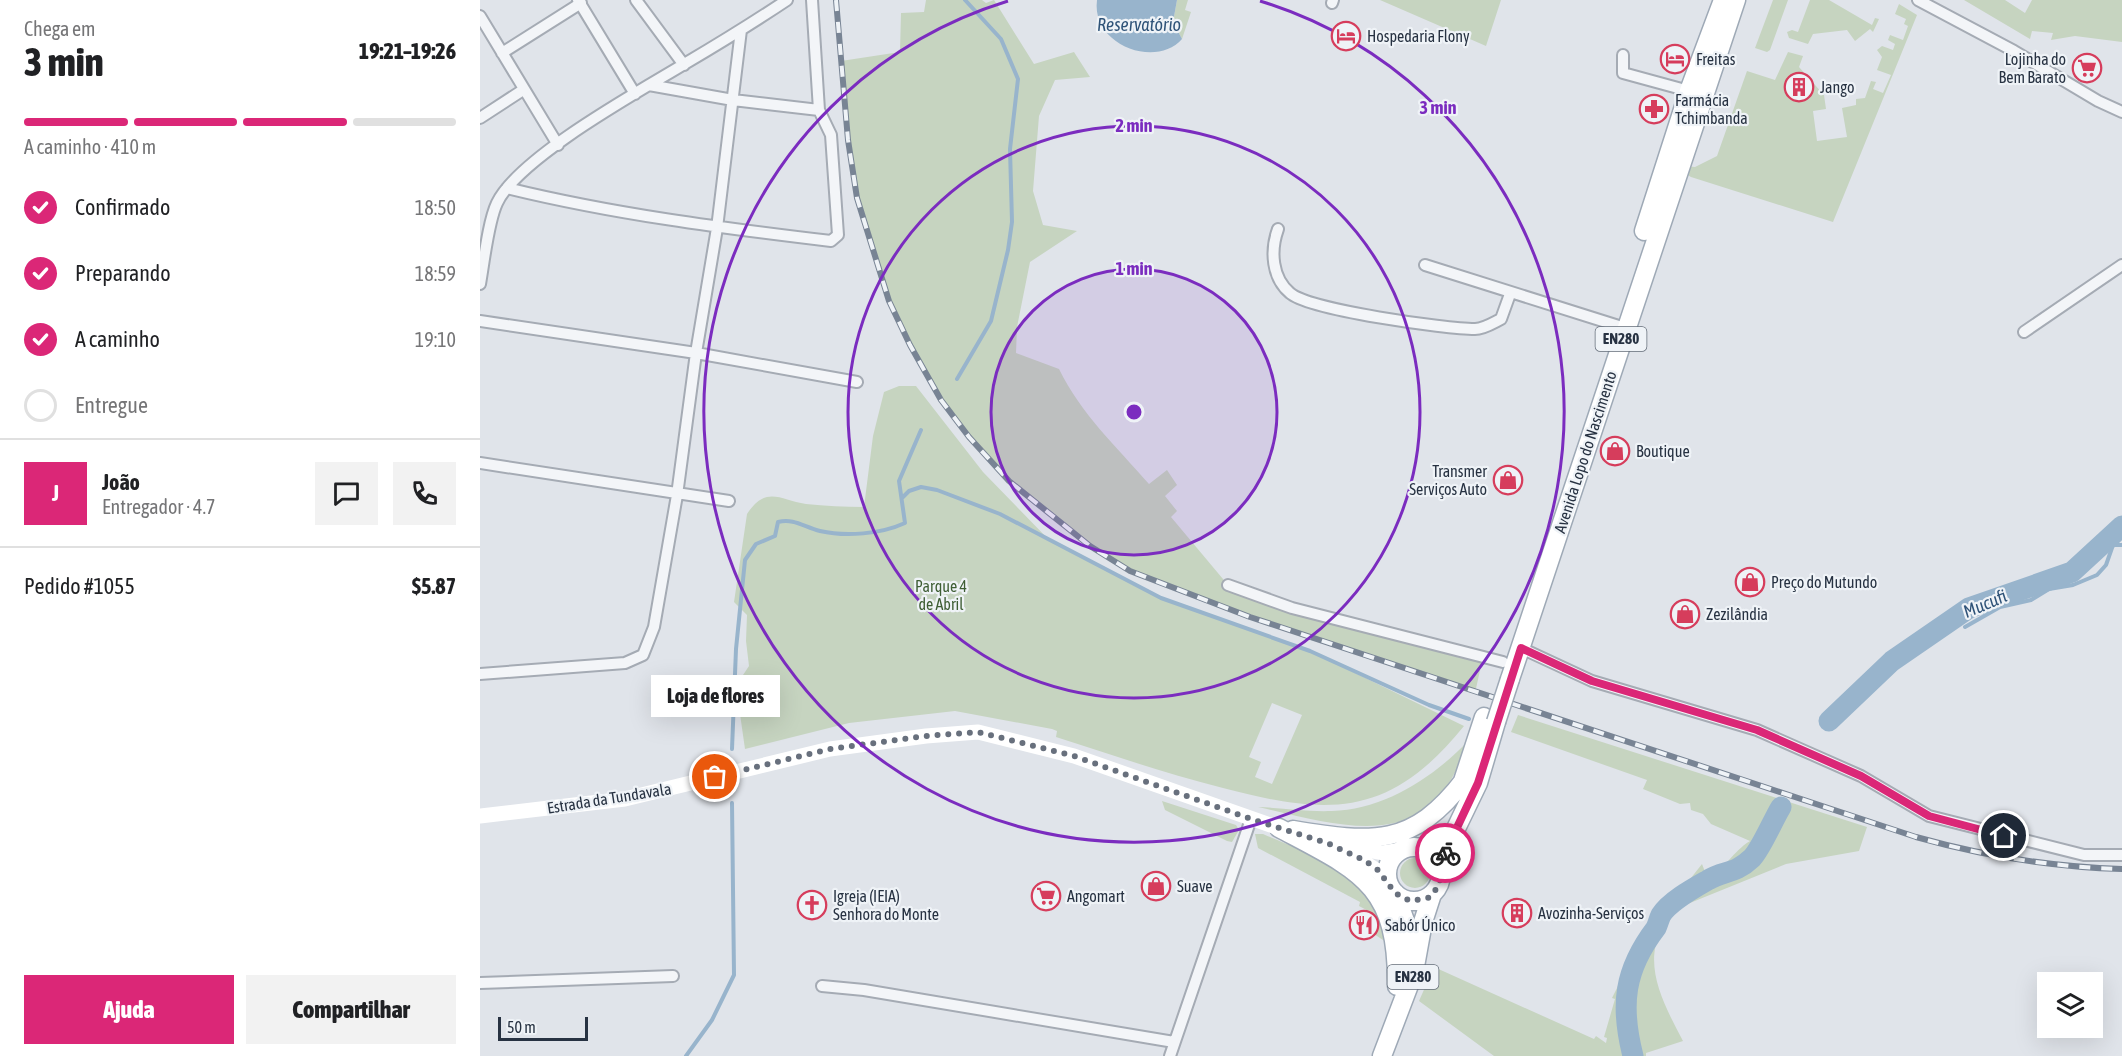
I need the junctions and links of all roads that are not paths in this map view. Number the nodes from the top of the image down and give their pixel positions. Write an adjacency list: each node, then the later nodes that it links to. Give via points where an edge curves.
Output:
1 (636, 0): 12 (street)
2 (787, 0): 9 (street)
3 (812, 0): 18 (street)
4 (1723, 0): 15 (main road, Avenida Lopo do Nascimento / EN280)
5 (1736, 0): 30 (main road, Avenida Lopo do Nascimento / EN280)
6 (1918, 0): 19 (street)
7 (580, 2): 10 (street); 16 (street)
8 (480, 16): 10 (street)
9 (741, 30): 12 (street); 17 (street)
10 (502, 53): 14 (street)
11 (1623, 55): 15 (street, via 1623,73)
12 (684, 65): 13 (street)
13 (649, 85): 16 (street); 17 (street)
14 (523, 90): 20 (street); 21 (street)
15 (1689, 91): 30 (main road, Avenida Lopo do Nascimento / EN280)
16 (635, 94): 21 (street)
17 (733, 100): 18 (street); 23 (street)
18 (819, 110): 23 (street, via 831,135 838,235 831,241)
19 (2122, 112)
20 (480, 118)
21 (558, 145): 22 (street)
22 (507, 188): 23 (street, via 572,204); 27 (street, via 496,205)
23 (717, 228): 32 (street)
24 (1278, 229): 28 (street, via 1273,255 1277,275 1288,292 1300,301 1358,314 1474,329 1501,320)
25 (1425, 265): 28 (street)
26 (2122, 266): 31 (street)
27 (480, 284)
28 (1510, 294): 30 (street)
29 (480, 321): 32 (street)
30 (1619, 326): 38 (main road, Avenida Lopo do Nascimento / EN280); 39 (main road, Avenida Lopo do Nascimento / EN280)
31 (2024, 332)
32 (696, 353): 33 (street); 35 (street)
33 (857, 382)
34 (480, 463): 35 (street)
35 (677, 495): 36 (street); 40 (street, via 654,627 643,656 625,663)
36 (729, 501)
37 (1228, 585): 39 (street)
38 (1521, 648): 39 (main road, Avenida Lopo do Nascimento / EN280); 48 (street, via 1592,681 1757,730 1861,776 1929,816 2085,855)
39 (1504, 673): 41 (main road, Avenida Lopo do Nascimento / EN280, bridge)
40 (480, 674)
41 (1490, 719): 42 (main road, Avenida Lopo do Nascimento / EN280); 49 (main road, Avenida Lopo do Nascimento / EN280, via 1478,783 1449,843)
42 (1465, 778): 45 (main road, via 1435,814 1400,833 1377,838 1341,838); 47 (main road, Avenida Lopo do Nascimento / EN280, via 1447,813)
43 (480, 816): 44 (main road, Estrada da Tundavala, via 625,799 830,749 978,732 1074,756)
44 (1251, 819): 45 (main road, Estrada da Tundavala); 56 (street)
45 (1279, 828): 46 (main road, Estrada da Tundavala); 55 (main road, via 1350,867 1376,894 1394,931)
46 (1327, 843): 47 (main road, Estrada da Tundavala, via 1383,853); 50 (main road, Estrada da Tundavala, via 1364,860 1378,870)
47 (1406, 848): 49 (main road, via 1426,849); 50 (main road, via 1395,855 1387,870)
48 (2122, 855)
49 (1442, 869): 51 (main road, via 1439,886)
50 (1393, 890): 51 (main road, via 1410,901); 55 (main road, EN280, via 1408,929 1408,946)
51 (1432, 894): 58 (main road, EN280, via 1414,972)
52 (673, 976): 53 (street)
53 (480, 983)
54 (822, 986): 56 (street)
55 (1397, 986): 58 (main road, EN280)
56 (1174, 1042): 57 (street)
57 (1170, 1056)
58 (1380, 1056)

